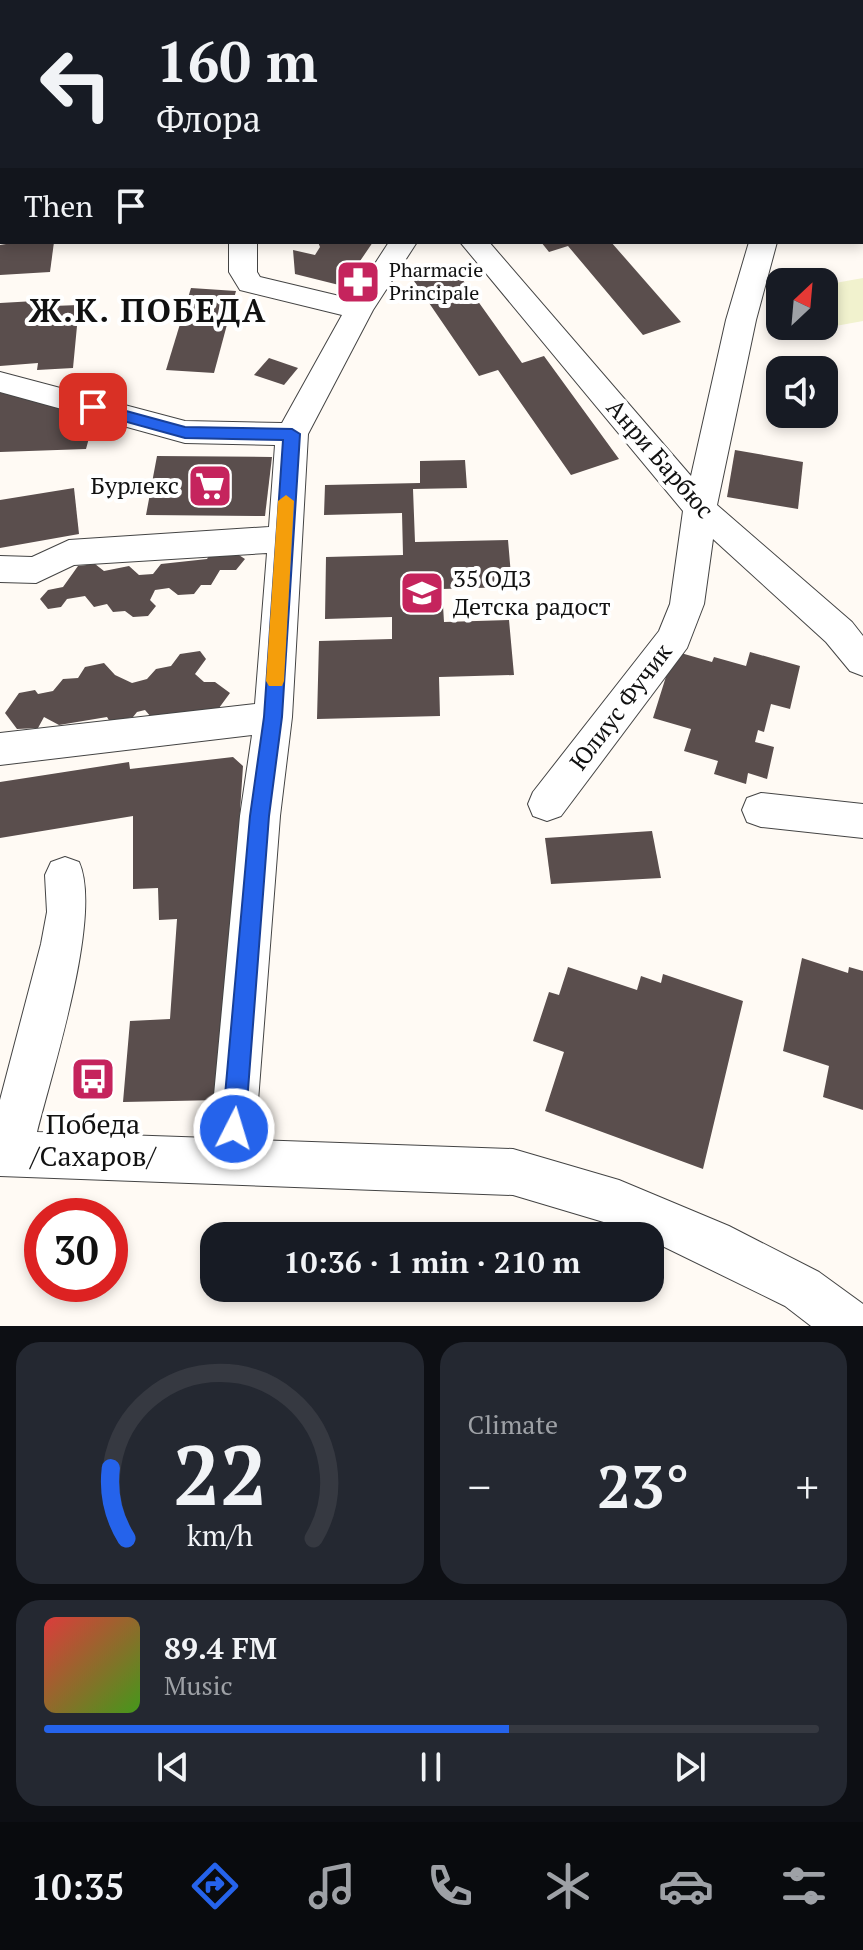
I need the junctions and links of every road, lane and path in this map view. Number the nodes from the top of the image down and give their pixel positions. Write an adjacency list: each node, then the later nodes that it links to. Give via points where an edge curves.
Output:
1 (243, 244): 5 (street, via 243,272 250,284)
2 (402, 244): 5 (street)
3 (476, 244): 8 (street, Анри Барбюс)
4 (762, 244): 8 (street, Юлиус Фучик)
5 (359, 310): 7 (street)
6 (0, 382): 7 (street, via 185,432)
7 (292, 434): 9 (street)
8 (700, 509): 11 (street, Анри Барбюс); 15 (street, Юлиус Фучик, via 687,604 674,638)
9 (283, 539): 10 (street, via 69,553 36,570); 13 (street)
10 (0, 569)
11 (851, 625): 12 (street, Анри Барбюс)
12 (863, 661)
13 (273, 717): 14 (street); 20 (street)
14 (0, 749)
15 (547, 804)
16 (761, 810): 17 (street)
17 (863, 821)
18 (65, 875): 19 (street, via 62,944)
19 (5, 1153): 20 (street)
20 (231, 1160): 21 (street, via 513,1172 619,1203 712,1243 802,1289)
21 (852, 1326)

